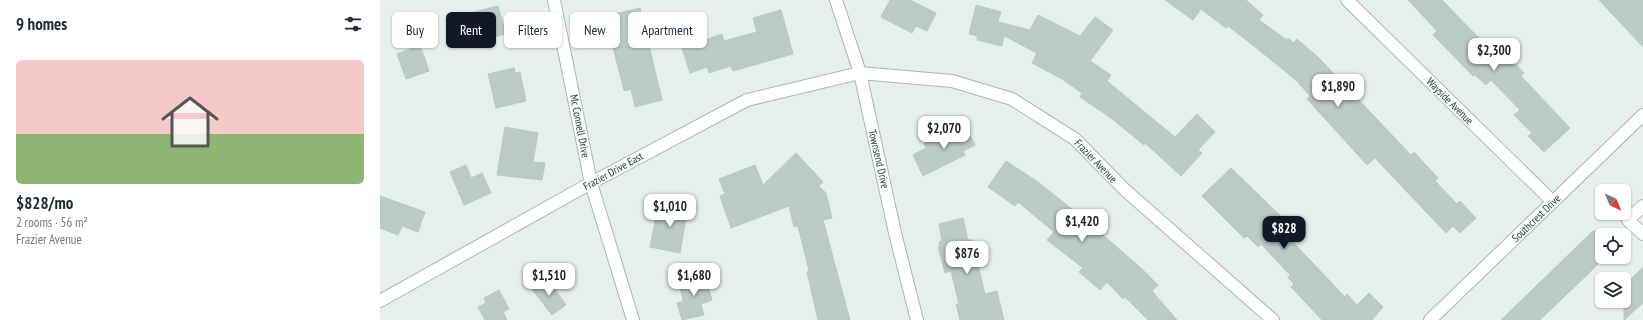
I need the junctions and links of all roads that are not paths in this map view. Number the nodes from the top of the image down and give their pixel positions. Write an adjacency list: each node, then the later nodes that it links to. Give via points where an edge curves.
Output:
1 (554, 0): 6 (street, Mc Connell Drive)
2 (836, 0): 4 (street, Townsend Drive)
3 (1347, 0): 7 (street, Wayside Avenue)
4 (860, 73): 6 (street, Frazier Drive East, via 748,100); 12 (street, Townsend Drive); 13 (street, Frazier Avenue, via 952,81 1012,99 1075,139 1125,190)
5 (1641, 122): 7 (street, Southcrest Drive)
6 (591, 183): 10 (street, Frazier Drive East); 11 (street, Mc Connell Drive)
7 (1552, 202): 14 (street, Southcrest Drive)
8 (1643, 206): 9 (street, via 1628,220)
9 (1643, 234)
10 (380, 301)
11 (633, 320)
12 (917, 320)
13 (1273, 320)
14 (1430, 320)

